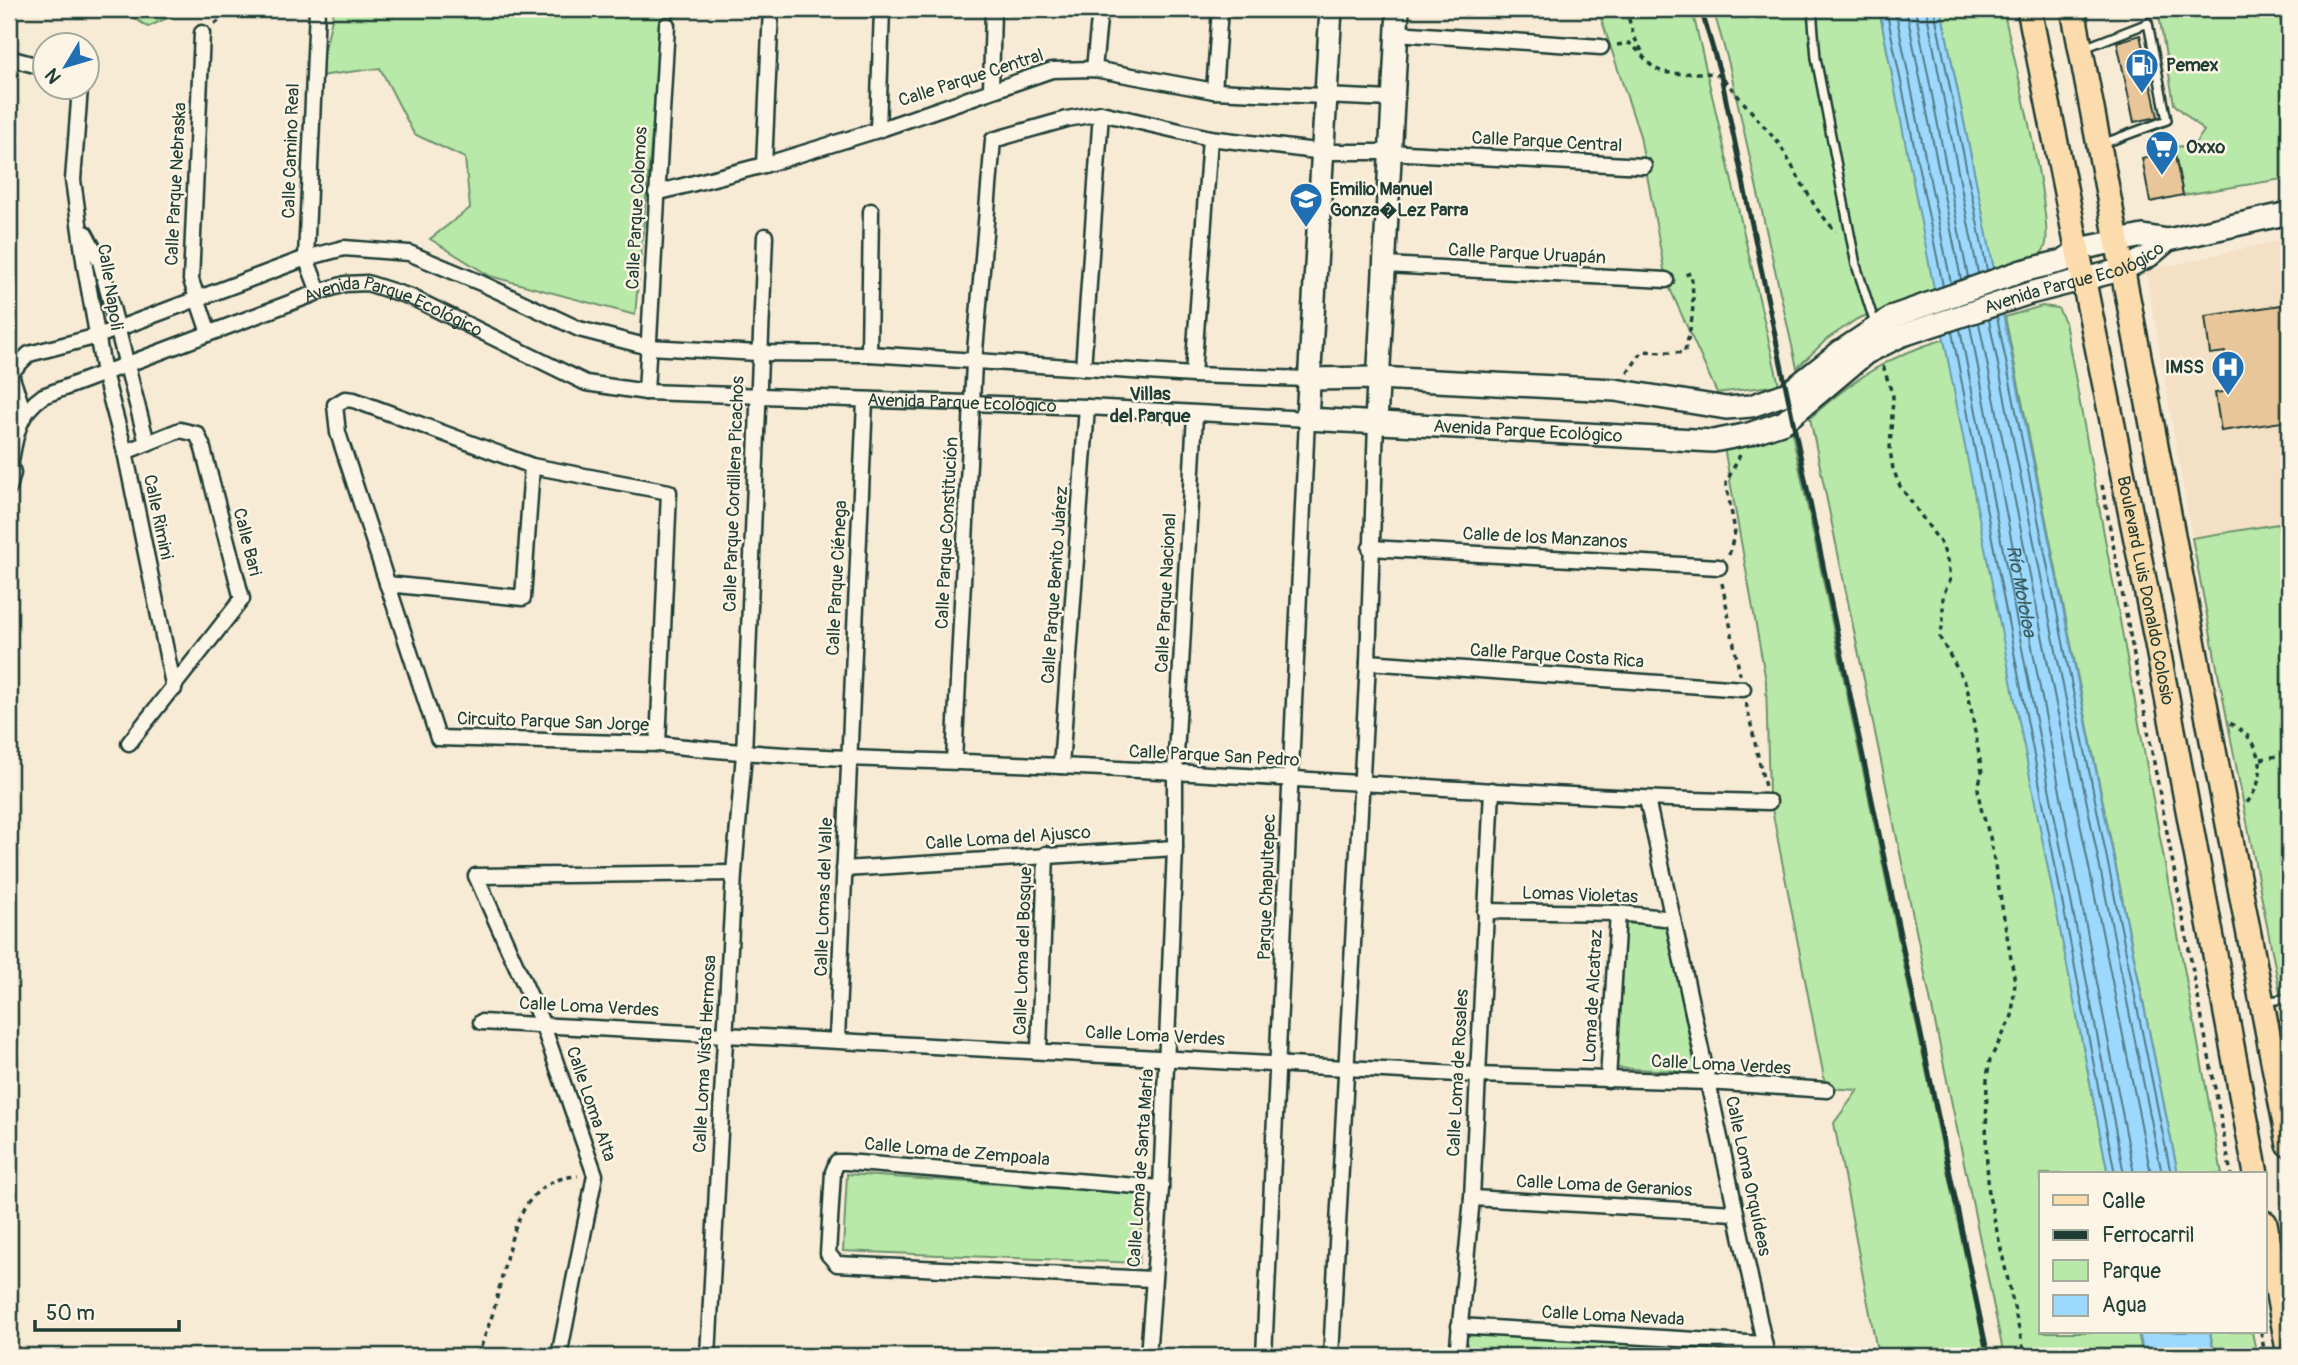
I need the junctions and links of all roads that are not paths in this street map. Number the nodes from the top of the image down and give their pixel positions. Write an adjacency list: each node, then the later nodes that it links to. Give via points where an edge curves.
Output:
1 (317, 9): 42 (street, Calle Camino Real)
2 (771, 9): 32 (street)
3 (882, 9): 26 (street)
4 (993, 9): 20 (street)
5 (1100, 9): 19 (street)
6 (1220, 9): 21 (street)
7 (1331, 9): 22 (street)
8 (1398, 9): 14 (street)
9 (1812, 9): 50 (lane, via 1816,58 1854,252)
10 (2029, 9): 41 (main road, Boulevard Luis Donaldo Colosio)
11 (2073, 9): 16 (main road)
12 (667, 25): 34 (street, Calle Parque Colomos)
13 (202, 33): 48 (street, Calle Parque Nebraska, via 191,280)
14 (1396, 33): 15 (street); 23 (street)
15 (1601, 47)
16 (2081, 49): 29 (main road); 29 (lane, via 2147,23 2167,120)
17 (9, 58): 18 (street)
18 (32, 64)
19 (1094, 69): 20 (street, Calle Parque Central, via 1052,69); 21 (street, Calle Parque Central)
20 (991, 89): 26 (street, Calle Parque Central)
21 (1214, 91): 22 (street, Calle Parque Central)
22 (1326, 97): 23 (street, Calle Parque Central); 30 (street)
23 (1391, 99): 31 (street)
24 (79, 102): 37 (street, Calle Napoli, via 73,180)
25 (1101, 113): 27 (street, Calle Parque Central); 28 (street, Calle Parque Central); 59 (street)
26 (878, 130): 32 (street, Calle Parque Central)
27 (1210, 138): 30 (street, Calle Parque Central); 62 (street)
28 (993, 140): 57 (street, Calle Parque Constitución)
29 (2098, 145): 40 (main road)
30 (1324, 152): 31 (street, Calle Parque Central); 64 (street)
31 (1388, 152): 33 (street, Calle Parque Central); 43 (street)
32 (764, 165): 34 (street, Calle Parque Central)
33 (1644, 166)
34 (656, 193): 53 (street, Calle Parque Colomos)
35 (872, 211): 56 (street)
36 (2289, 213): 39 (street)
37 (81, 225): 49 (street, Calle Napoli, via 100,261); 52 (street, Calle Napoli)
38 (765, 236): 54 (street, Calle Parque Cordillera Picachos)
39 (2168, 240): 40 (street, Avenida Parque Ecológico, via 2143,236); 44 (street, Avenida Parque Ecológico)
40 (2118, 242): 41 (street, Avenida Parque Ecológico); 44 (main road)
41 (2079, 249): 45 (main road, Boulevard Luis Donaldo Colosio); 50 (street, Avenida Parque Ecológico, via 2063,261 2022,271)
42 (306, 258): 47 (street, Calle Camino Real); 48 (street, Avenida Parque Ecológico); 53 (street, Avenida Parque Ecológico, via 344,248 409,253 579,329)
43 (1386, 265): 46 (street, Calle Parque Uruapán); 63 (street)
44 (2124, 269): 45 (street, Avenida Parque Ecológico); 108 (main road)
45 (2084, 278): 50 (street, Avenida Parque Ecológico); 123 (main road, Boulevard Luis Donaldo Colosio)
46 (1666, 280)
47 (319, 292): 51 (street, Avenida Parque Ecológico); 65 (street, Avenida Parque Ecológico, via 367,283 411,297 586,383)
48 (197, 299): 49 (street, Avenida Parque Ecológico); 51 (street, Calle Parque Nebraska)
49 (119, 328): 52 (street, Avenida Parque Ecológico); 58 (street, Calle Napoli)
50 (1887, 331): 70 (street, Avenida Parque Ecológico, via 1788,393); 76 (street, Avenida Parque Ecológico, via 1784,422)
51 (209, 334): 58 (street, Avenida Parque Ecológico)
52 (98, 336): 55 (street, Calle Napoli); 61 (street, Avenida Parque Ecológico, via 29,354)
53 (649, 347): 54 (street, Avenida Parque Ecológico); 65 (street, Calle Parque Colomos)
54 (758, 353): 56 (street, Avenida Parque Ecológico); 66 (street, Calle Parque Cordillera Picachos)
55 (101, 354): 60 (street, Calle Rimini)
56 (869, 354): 57 (street, Avenida Parque Ecológico)
57 (974, 363): 59 (street, Avenida Parque Ecológico); 68 (street, Calle Parque Constitución)
58 (127, 364): 60 (street, Avenida Parque Ecológico); 77 (street)
59 (1083, 368): 62 (street, Avenida Parque Ecológico)
60 (104, 373): 71 (street, Avenida Parque Ecológico, via 43,396); 78 (street, Calle Rimini)
61 (9, 374): 71 (street)
62 (1193, 375): 64 (street, Avenida Parque Ecológico)
63 (1377, 378): 64 (street, Avenida Parque Ecológico); 70 (street, Avenida Parque Ecológico, via 1615,390); 74 (street)
64 (1308, 379): 73 (street)
65 (646, 392): 66 (street, Avenida Parque Ecológico)
66 (757, 397): 67 (street, Avenida Parque Ecológico); 90 (street, Calle Parque Cordillera Picachos)
67 (865, 401): 68 (street, Avenida Parque Ecológico); 91 (street, Calle Parque Ciénega)
68 (973, 403): 69 (street, Avenida Parque Ecológico); 92 (street, Calle Parque Constitución)
69 (1087, 407): 72 (street, Avenida Parque Ecológico); 93 (street, Calle Parque Benito Juárez)
70 (1726, 408): 76 (street)
71 (23, 413): 80 (street)
72 (1195, 415): 73 (street, Avenida Parque Ecológico); 94 (street, Calle Parque Nacional)
73 (1307, 419): 74 (street, Avenida Parque Ecológico); 95 (street, Parque Chapultepec)
74 (1376, 422): 76 (street, Avenida Parque Ecológico); 82 (street)
75 (9, 432): 80 (street)
76 (1727, 439)
77 (147, 443): 78 (street, Calle Bari); 86 (street, Calle Bari, via 186,430 200,439 242,599)
78 (125, 452): 86 (street, Calle Rimini)
79 (532, 466): 84 (street, via 523,598); 84 (street, Circuito Parque San Jorge, via 354,400 337,402 338,433); 89 (street, Circuito Parque San Jorge, via 669,492)
80 (10, 467): 81 (street)
81 (9, 488)
82 (1370, 548): 83 (street, Calle de los Manzanos); 85 (street)
83 (1719, 567)
84 (387, 584): 89 (street, Circuito Parque San Jorge, via 438,738)
85 (1368, 662): 87 (street, Calle Parque Costa Rica); 96 (street)
86 (174, 689): 88 (street, Calle Bari)
87 (1743, 689)
88 (129, 743)
89 (658, 744): 90 (street, Calle Parque San Pedro)
90 (744, 754): 91 (street, Calle Parque San Pedro); 103 (street, Calle Loma Vista Hermosa)
91 (848, 756): 92 (street, Calle Parque San Pedro); 102 (street, Calle Lomas del Valle)
92 (954, 761): 93 (street, Calle Parque San Pedro)
93 (1061, 766): 94 (street, Calle Parque San Pedro)
94 (1175, 773): 95 (street, Calle Parque San Pedro); 100 (street, Calle Loma de Santa María)
95 (1291, 780): 96 (street, Calle Parque San Pedro); 115 (street, Parque Chapultepec)
96 (1362, 783): 97 (street, Calle Parque San Pedro); 116 (street)
97 (1492, 790): 98 (street, Calle Parque San Pedro); 104 (street, Calle Loma de Rosales)
98 (1647, 799): 99 (street, Calle Parque San Pedro); 106 (street, Calle Loma Orquídeas)
99 (1769, 802)
100 (1175, 848): 101 (street, Calle Loma del Ajusco); 114 (street, Calle Loma de Santa María)
101 (1046, 854): 102 (street, Calle Loma del Ajusco); 113 (street, Calle Loma del Bosque)
102 (844, 869): 112 (street, Calle Lomas del Valle)
103 (734, 873): 110 (street, Calle Loma Alta, via 476,876); 111 (street, Calle Loma Vista Hermosa)
104 (1485, 911): 105 (street, Lomas Violetas); 117 (street, Calle Loma de Rosales)
105 (1618, 913): 106 (street, Lomas Violetas); 118 (street, Loma de Alcatraz)
106 (1673, 919): 119 (street, Calle Loma Orquídeas)
107 (2289, 998): 108 (lane)
108 (2264, 1002): 121 (main road)
109 (481, 1022): 110 (street, Calle Loma Verdes)
110 (542, 1023): 111 (street, Calle Loma Verdes); 132 (street, Calle Loma Alta, via 595,1175)
111 (726, 1033): 112 (street, Calle Loma Verdes); 133 (street, Calle Loma Vista Hermosa)
112 (837, 1039): 113 (street, Calle Loma Verdes)
113 (1039, 1050): 114 (street, Calle Loma Verdes)
114 (1168, 1056): 115 (street, Calle Loma Verdes); 124 (street, Calle Loma de Santa María)
115 (1279, 1062): 116 (street, Calle Loma Verdes); 135 (street, Parque Chapultepec)
116 (1348, 1067): 117 (street, Calle Loma Verdes); 136 (street)
117 (1477, 1074): 118 (street, Calle Loma Verdes); 125 (street, Calle Loma de Rosales)
118 (1608, 1080): 119 (street, Calle Loma Verdes)
119 (1708, 1082): 120 (street, Calle Loma Verdes); 126 (street, Calle Loma Orquídeas)
120 (1827, 1090)
121 (2287, 1117): 122 (main road)
122 (2289, 1145)
123 (2256, 1172)
124 (1161, 1188): 128 (street, Calle Loma de Santa María); 128 (street, Calle Loma de Zempoala, via 846,1162 837,1162 833,1172 828,1254 837,1264)
125 (1472, 1198): 126 (street, Calle Loma de Geranios); 129 (street, Calle Loma de Rosales)
126 (1734, 1213): 130 (street, Calle Loma Orquídeas)
127 (2266, 1228): 131 (main road)
128 (1152, 1279): 134 (street, Calle Loma de Santa María)
129 (1459, 1326): 130 (street, Calle Loma Nevada); 137 (street, Calle Loma de Rosales)
130 (1766, 1350)
131 (2289, 1355)
132 (559, 1356)
133 (708, 1356)
134 (1148, 1356)
135 (1264, 1356)
136 (1331, 1356)
137 (1458, 1356)

